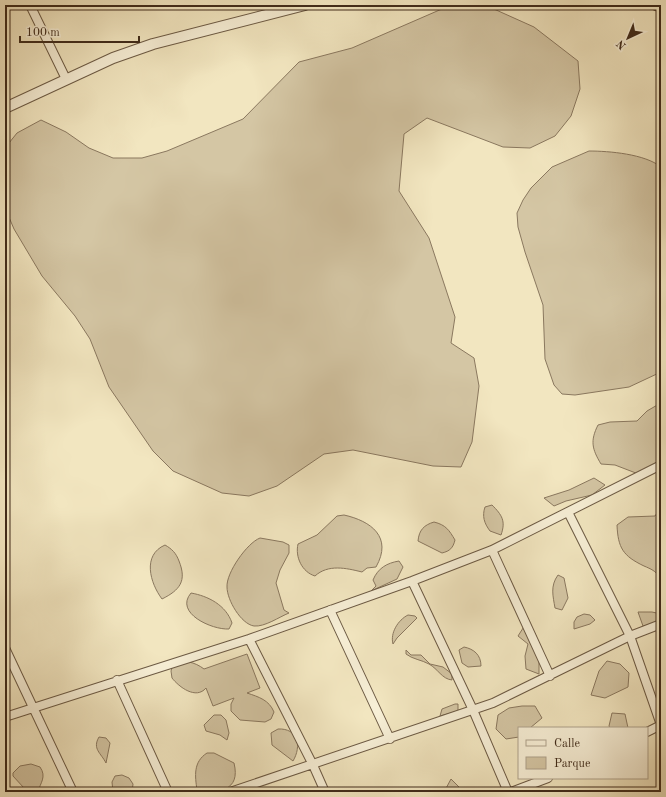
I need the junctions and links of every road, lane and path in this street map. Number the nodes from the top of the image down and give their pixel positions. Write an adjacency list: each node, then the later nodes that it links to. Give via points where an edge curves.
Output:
1 (30, 5): 5 (street)
2 (305, 5): 5 (street, via 153,44)
3 (656, 5): 4 (street)
4 (661, 6)
5 (66, 79): 6 (street)
6 (5, 108)
7 (661, 465): 8 (street)
8 (568, 512): 9 (street); 13 (street)
9 (492, 550): 10 (street); 16 (street)
10 (412, 582): 11 (street); 19 (street)
11 (330, 610): 14 (street); 23 (street)
12 (661, 624): 13 (street)
13 (630, 636): 16 (street); 21 (street)
14 (249, 639): 17 (street); 24 (street)
15 (5, 648): 18 (street)
16 (550, 676): 19 (street)
17 (117, 680): 18 (street); 27 (street)
18 (34, 709): 20 (street); 26 (street)
19 (473, 710): 23 (street); 30 (street)
20 (5, 716)
21 (661, 725): 22 (street)
22 (648, 732)
23 (390, 738): 24 (street)
24 (313, 765): 28 (street); 29 (street)
25 (545, 779): 30 (street)
26 (74, 792)
27 (168, 792)
28 (230, 792)
29 (325, 792)
30 (509, 792)

